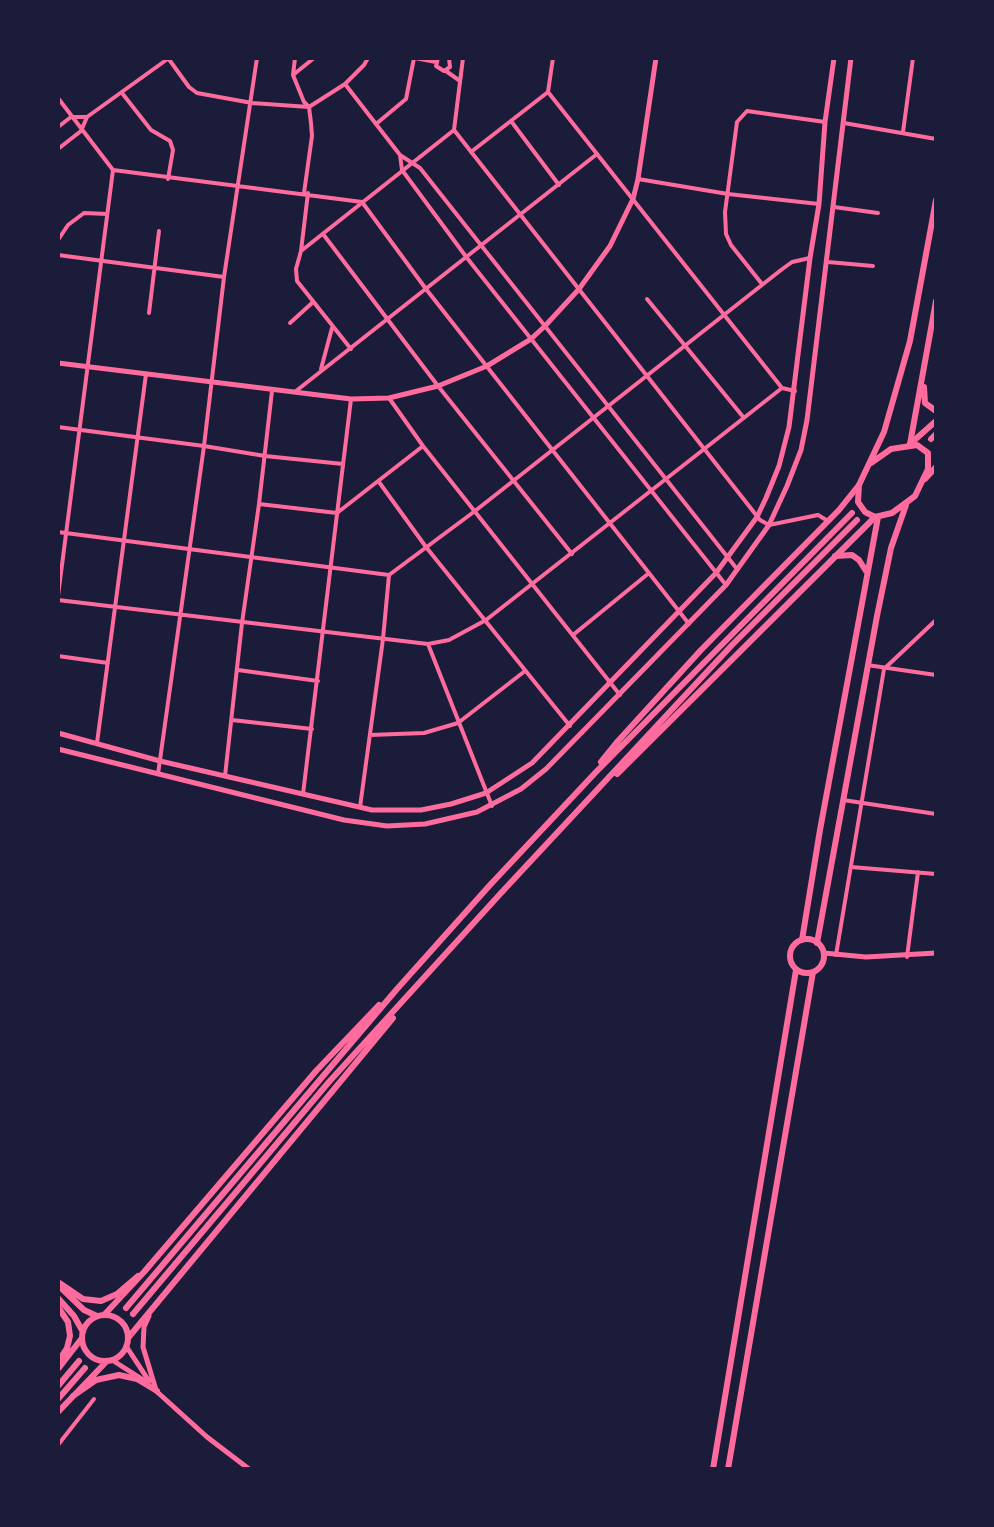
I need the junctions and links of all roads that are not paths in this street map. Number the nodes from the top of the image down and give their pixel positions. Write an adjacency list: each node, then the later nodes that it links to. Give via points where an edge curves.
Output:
1 (168, 58): 20 (street); 22 (street, via 197,93)
2 (257, 58): 22 (street)
3 (295, 58): 16 (street)
4 (314, 58): 16 (street)
5 (368, 58): 18 (street)
6 (413, 58): 14 (street); 29 (street, via 406,99)
7 (449, 58): 15 (street)
8 (463, 58): 17 (street)
9 (553, 58): 19 (street)
10 (656, 58): 43 (street)
11 (834, 58): 27 (street)
12 (851, 58): 28 (street)
13 (913, 58): 33 (street)
14 (437, 60): 15 (street, via 439,70)
15 (446, 71): 17 (street)
16 (293, 75): 23 (street)
17 (461, 81): 31 (street)
18 (345, 84): 23 (street); 29 (street)
19 (548, 92): 26 (street); 37 (street)
20 (122, 93): 25 (street); 42 (street, via 151,130 170,141)
21 (58, 98): 24 (street)
22 (252, 103): 23 (street); 45 (street)
23 (309, 107): 46 (street, via 312,136)
24 (71, 117): 25 (street); 30 (street); 32 (street)
25 (87, 117): 32 (street)
26 (511, 121): 36 (street); 44 (street)
27 (825, 122): 47 (street, via 744,113 737,122); 51 (street)
28 (843, 123): 33 (street); 52 (street)
29 (376, 124): 38 (street)
30 (58, 127)
31 (454, 130): 36 (street); 39 (street)
32 (81, 131): 35 (street); 40 (street)
33 (903, 132): 34 (street)
34 (936, 139)
35 (58, 149)
36 (471, 152): 55 (street)
37 (597, 154): 44 (street); 48 (street)
38 (400, 155): 39 (street); 41 (street)
39 (414, 161): 41 (street); 59 (street)
40 (113, 170): 42 (street); 54 (street)
41 (402, 170): 50 (street); 62 (street)
42 (168, 179): 45 (street)
43 (638, 179): 47 (street); 48 (street)
44 (559, 185): 55 (street)
45 (239, 186): 46 (street); 68 (street)
46 (306, 193): 50 (street); 60 (street)
47 (728, 194): 51 (street); 69 (street, via 726,234)
48 (633, 199): 71 (street, via 610,246); 76 (street)
49 (936, 200): 113 (main road, via 910,341)
50 (362, 202): 57 (street); 70 (street)
51 (819, 204): 63 (street)
52 (834, 207): 53 (street); 65 (street)
53 (878, 213)
54 (107, 214): 58 (street, via 84,213); 64 (street)
55 (521, 215): 59 (street); 71 (street)
56 (159, 231): 67 (street)
57 (323, 234): 60 (street); 77 (street)
58 (58, 240)
59 (482, 247): 62 (street); 79 (street)
60 (301, 251): 74 (street, via 297,281)
61 (58, 255): 64 (street)
62 (467, 258): 70 (street); 81 (street)
63 (810, 258): 69 (street, via 792,262); 95 (street)
64 (102, 261): 67 (street); 86 (street)
65 (828, 262): 66 (street); 132 (street, via 801,450)
66 (873, 266)
67 (155, 268): 68 (street); 75 (street)
68 (224, 277): 91 (street)
69 (762, 284): 76 (street)
70 (426, 289): 77 (street); 85 (street)
71 (579, 289): 79 (street); 90 (street)
72 (647, 299): 82 (street)
73 (936, 301): 89 (main road)
74 (312, 303): 78 (street); 80 (street)
75 (149, 313)
76 (723, 314): 82 (street); 93 (street)
77 (388, 318): 83 (street); 92 (street)
78 (290, 323)
79 (545, 326): 81 (street); 99 (street)
80 (332, 327): 83 (street); 87 (street)
81 (531, 339): 85 (street); 101 (street)
82 (684, 345): 90 (street); 102 (street)
83 (351, 349): 87 (street)
84 (58, 363): 86 (street)
85 (487, 366): 92 (street); 110 (street)
86 (86, 367): 88 (street); 105 (street)
87 (321, 372): 96 (street)
88 (146, 374): 91 (street); 106 (street)
89 (922, 375): 100 (main road, via 925,403); 107 (main road)
90 (646, 376): 99 (street); 111 (street)
91 (210, 382): 94 (street); 108 (street)
92 (438, 386): 97 (street); 117 (street)
93 (782, 388): 95 (street); 102 (street)
94 (272, 391): 96 (street); 112 (street)
95 (795, 391): 127 (street, via 784,449)
96 (294, 393): 98 (street)
97 (389, 398): 98 (street); 109 (street)
98 (351, 399): 114 (street)
99 (608, 406): 101 (street); 118 (street)
100 (936, 411)
101 (592, 418): 110 (street); 121 (street)
102 (744, 418): 111 (street)
103 (936, 421): 107 (main road)
104 (58, 427): 105 (street)
105 (79, 430): 106 (street); 134 (street)
106 (138, 437): 108 (street); 135 (street)
107 (910, 444): 113 (main road); 116 (main road, via 928,453)
108 (204, 446): 112 (street); 137 (street)
109 (423, 446): 119 (street); 124 (street)
110 (552, 449): 117 (street); 131 (street)
111 (705, 450): 118 (street); 127 (street)
112 (265, 456): 114 (street); 122 (street)
113 (871, 463): 120 (main road)
114 (343, 464): 125 (street)
115 (936, 467): 116 (main road)
116 (925, 479): 123 (main road)
117 (513, 480): 124 (street); 138 (street)
118 (666, 481): 121 (street); 141 (street)
119 (379, 482): 125 (street); 136 (street)
120 (859, 485): 128 (main road, via 858,502); 130 (main road)
121 (651, 493): 131 (street); 146 (street)
122 (259, 504): 125 (street); 140 (street)
123 (906, 505): 128 (main road); 164 (main road, via 891,548)
124 (475, 511): 136 (street); 148 (street)
125 (337, 513): 142 (street)
126 (852, 513): 181 (main road)
127 (757, 517): 132 (street); 141 (street)
128 (876, 517): 139 (main road); 144 (main road)
129 (857, 520): 184 (main road)
130 (828, 521): 132 (street, via 818,515); 181 (main road, via 701,650 609,750)
131 (610, 524): 138 (street); 145 (street)
132 (769, 525): 143 (street)
133 (58, 532): 134 (street)
134 (66, 533): 135 (street); 150 (street)
135 (125, 540): 137 (street); 151 (street)
136 (426, 547): 147 (street); 154 (street)
137 (189, 550): 140 (street); 153 (street)
138 (572, 554): 148 (street)
139 (835, 556): 144 (main road, via 854,556); 184 (main road)
140 (251, 559): 142 (street); 156 (street)
141 (728, 559): 143 (street); 146 (street)
142 (331, 568): 147 (street); 158 (street)
143 (738, 570): 149 (street)
144 (866, 571): 195 (main road)
145 (649, 573): 152 (street); 159 (street)
146 (716, 573): 149 (street); 152 (street)
147 (389, 575): 160 (street)
148 (532, 584): 154 (street); 159 (street)
149 (726, 585): 157 (street)
150 (58, 598): 151 (street)
151 (116, 605): 153 (street); 163 (street)
152 (679, 612): 157 (street); 170 (street)
153 (179, 616): 156 (street); 180 (street)
154 (486, 620): 161 (street, via 455,638); 167 (street)
155 (936, 620): 165 (street)
156 (242, 623): 158 (street); 166 (street)
157 (689, 624): 171 (street)
158 (322, 631): 160 (street); 169 (street)
159 (573, 635): 170 (street)
160 (383, 639): 161 (street); 177 (street)
161 (428, 644): 173 (street)
162 (58, 656): 163 (street)
163 (108, 663): 178 (street)
164 (867, 665): 165 (street); 187 (main road)
165 (884, 669): 168 (street); 188 (street)
166 (238, 670): 169 (street); 172 (street)
167 (525, 671): 173 (street); 174 (street)
168 (936, 675)
169 (318, 681): 175 (street)
170 (611, 683): 171 (street); 174 (street)
171 (620, 695): 189 (street, via 546,769)
172 (232, 720): 175 (street); 183 (street)
173 (458, 723): 177 (street, via 424,733); 185 (street)
174 (570, 726): 185 (street, via 532,763)
175 (312, 729): 186 (street)
176 (58, 733): 178 (street)
177 (370, 735): 190 (street)
178 (97, 743): 180 (street)
179 (58, 749): 182 (street)
180 (160, 761): 182 (street); 183 (street)
181 (596, 772): 203 (main road)
182 (158, 774): 189 (street, via 380,826 438,822)
183 (225, 776): 186 (street)
184 (604, 784): 204 (main road)
185 (486, 793): 189 (street); 190 (street, via 421,810)
186 (303, 794): 190 (street)
187 (843, 800): 188 (street); 196 (main road)
188 (862, 803): 191 (street); 192 (street)
189 (492, 806)
190 (360, 808)
191 (936, 814)
192 (850, 867): 193 (street); 199 (street)
193 (918, 872): 194 (street); 200 (street)
194 (936, 874)
195 (802, 940): 196 (main road); 201 (main road, via 790,955)
196 (817, 943): 197 (main road)
197 (824, 953): 199 (street); 202 (main road, via 822,965)
198 (936, 953): 200 (street)
199 (836, 955): 200 (street)
200 (907, 957)
201 (796, 970): 202 (main road); 228 (main road)
202 (813, 972): 229 (main road)
203 (397, 989): 205 (main road, via 316,1071); 210 (main road)
204 (406, 998): 207 (main road); 211 (main road)
205 (144, 1272): 206 (main road, via 101,1301 83,1299); 212 (main road)
206 (58, 1284): 212 (main road, via 84,1310)
207 (163, 1293): 214 (main road); 221 (street, via 143,1333)
208 (58, 1298): 213 (main road)
209 (58, 1307): 217 (main road, via 70,1336)
210 (126, 1308)
211 (133, 1314)
212 (100, 1316): 213 (main road, via 88,1322); 214 (main road, via 121,1322)
213 (82, 1335): 215 (main road, via 87,1354); 219 (main road)
214 (127, 1342): 215 (main road); 221 (street)
215 (110, 1360): 221 (street); 222 (main road)
216 (79, 1361): 220 (main road)
217 (58, 1362)
218 (85, 1368): 223 (main road)
219 (58, 1369)
220 (58, 1386)
221 (157, 1391): 222 (main road, via 119,1375 96,1380); 227 (street)
222 (73, 1396): 225 (main road)
223 (58, 1399)
224 (94, 1399): 226 (street)
225 (58, 1412)
226 (58, 1445)
227 (249, 1469)
228 (713, 1469)
229 (728, 1469)

